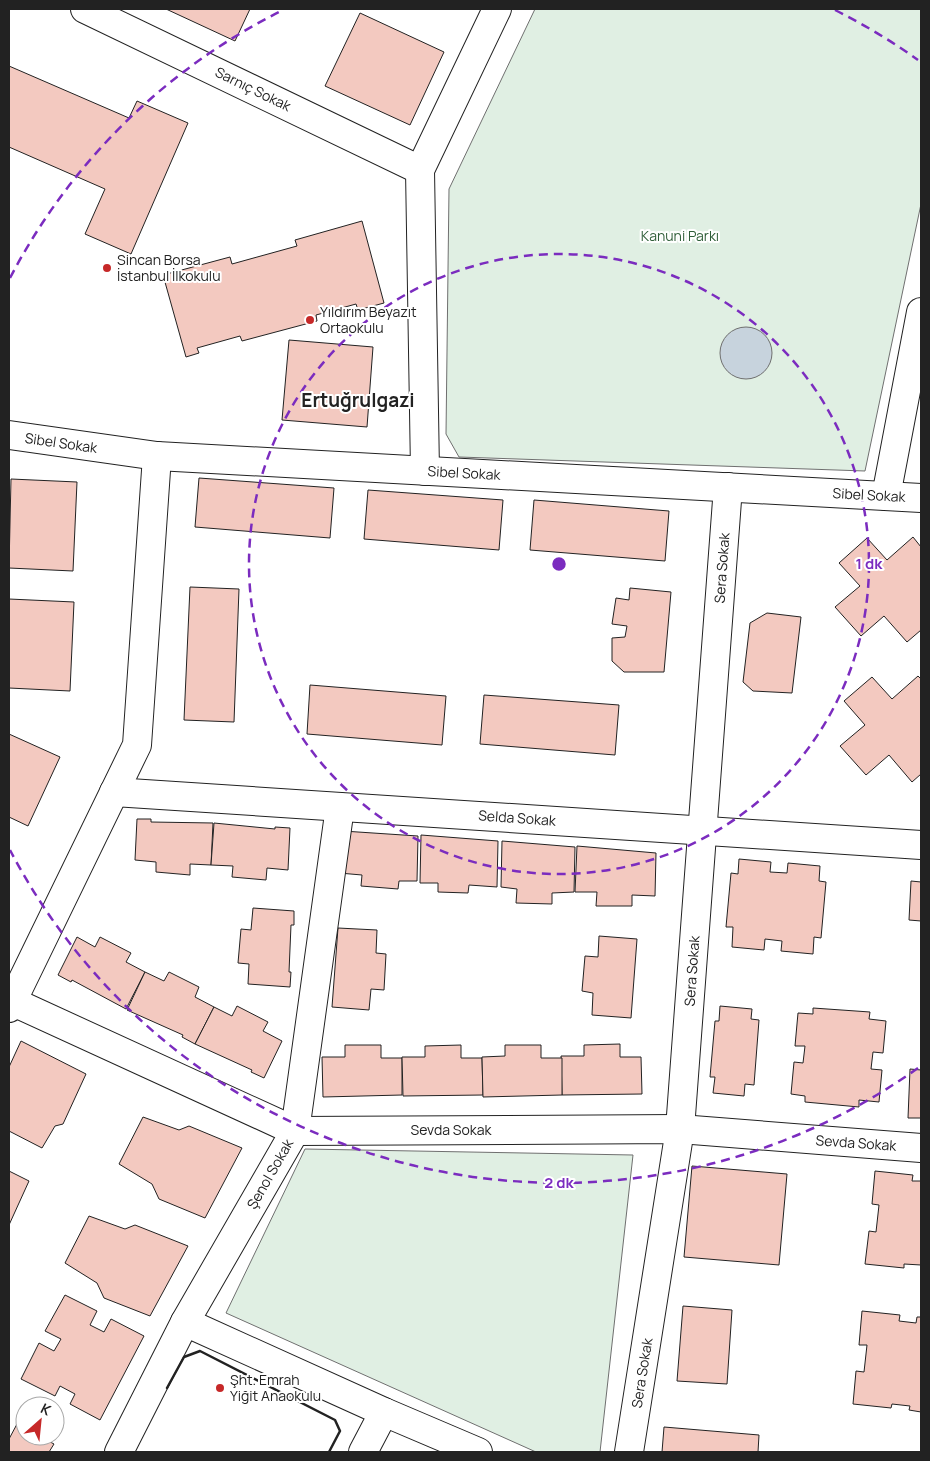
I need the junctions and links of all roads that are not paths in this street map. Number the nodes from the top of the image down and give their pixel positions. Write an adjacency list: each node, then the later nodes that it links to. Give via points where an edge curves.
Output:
1 (85, 9): 3 (street, Sarnıç Sokak)
2 (497, 9): 3 (street)
3 (420, 170): 7 (street)
4 (921, 312): 9 (street)
5 (9, 436): 6 (street, Sibel Sokak)
6 (157, 456): 7 (street, Sibel Sokak); 11 (street, via 136,745)
7 (425, 471): 8 (street, Sibel Sokak)
8 (728, 488): 9 (street, Sibel Sokak); 13 (street, Sera Sokak)
9 (886, 496): 10 (street, Sibel Sokak)
10 (921, 498)
11 (114, 792): 12 (street, Selda Sokak); 15 (street)
12 (340, 807): 13 (street, Selda Sokak); 17 (street, Şenol Sokak)
13 (702, 830): 14 (street, Selda Sokak); 16 (street, Sera Sokak)
14 (921, 846)
15 (10, 1003): 17 (street, Sevda Sokak)
16 (680, 1129): 17 (street, Sevda Sokak); 18 (street, Sevda Sokak); 24 (street, Sera Sokak)
17 (295, 1131): 19 (street, Şenol Sokak)
18 (921, 1148)
19 (185, 1322): 20 (street); 21 (street, Şenol Sokak)
20 (384, 1412): 22 (street); 23 (street)
21 (119, 1452)
22 (363, 1452)
23 (478, 1452)
24 (629, 1452)

